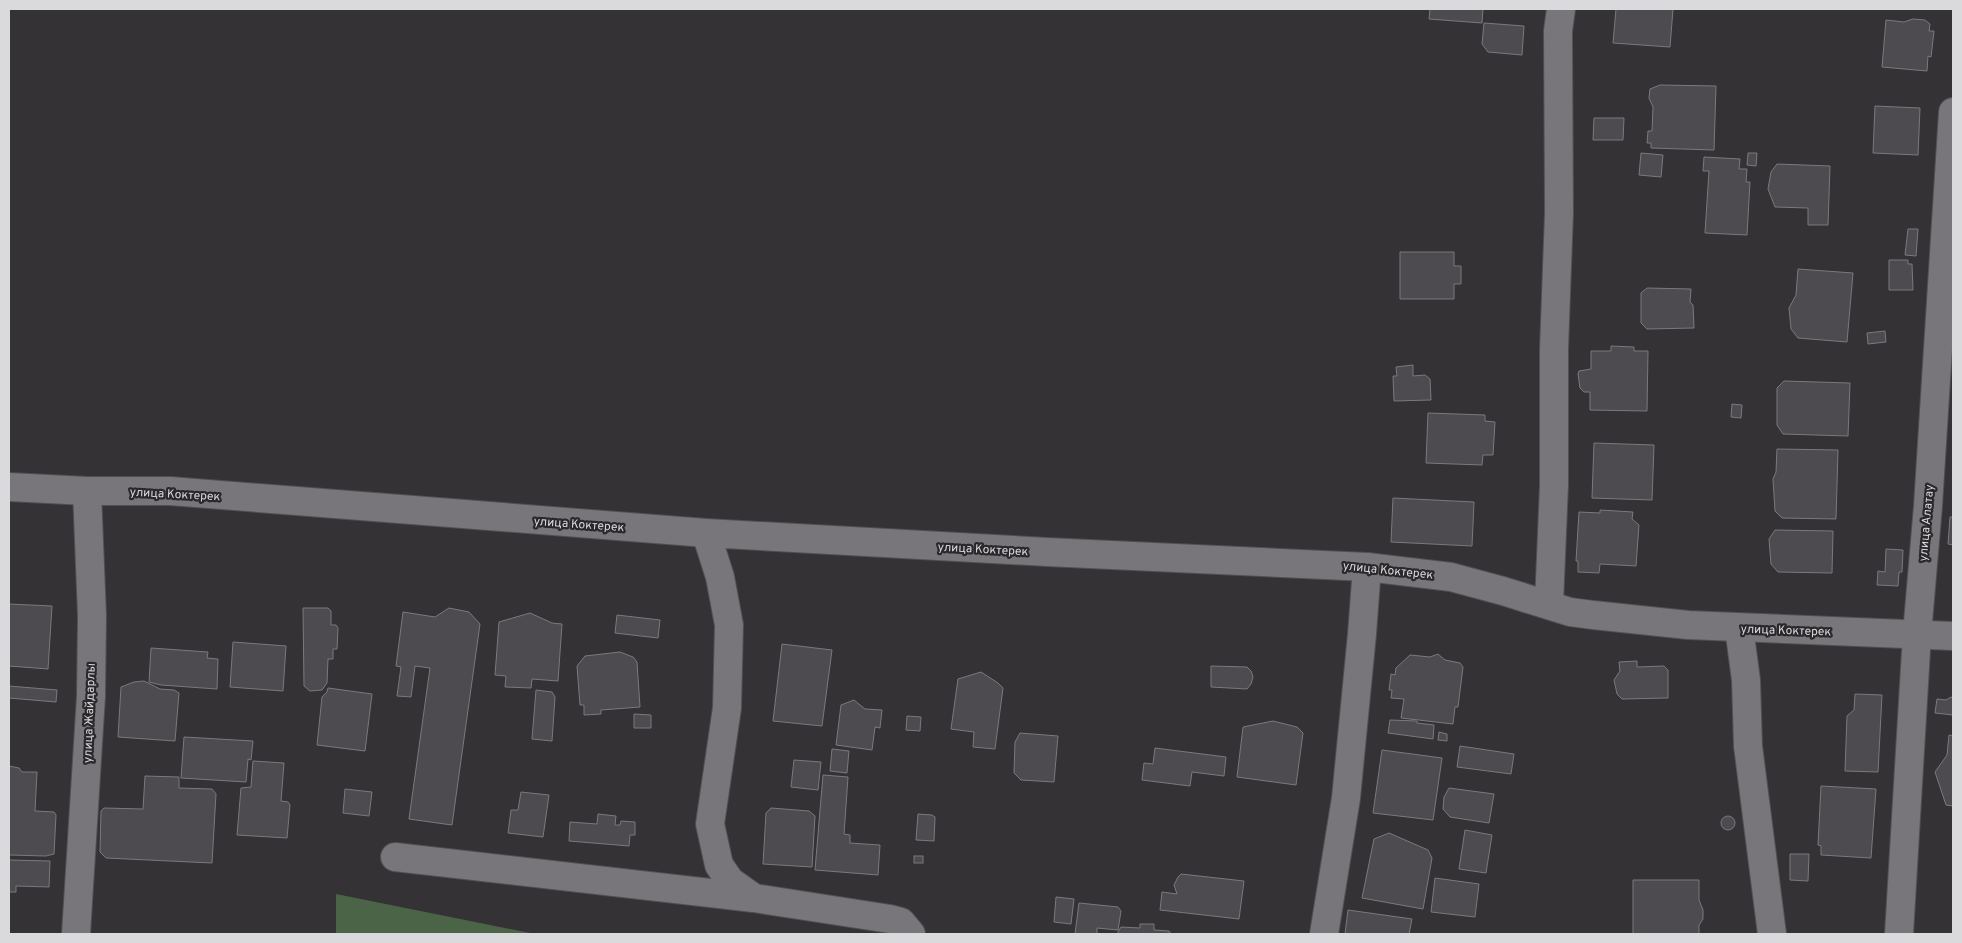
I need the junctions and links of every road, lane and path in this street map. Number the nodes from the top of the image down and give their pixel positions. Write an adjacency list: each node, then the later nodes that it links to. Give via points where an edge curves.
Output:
1 (1561, 9): 7 (street, via 1558,31 1559,213 1554,485)
2 (1953, 112): 9 (street, улица Алатау)
3 (9, 487): 4 (street, улица Коктерек)
4 (87, 491): 5 (street, улица Коктерек, via 170,491); 13 (street, улица Жайдарлы, via 92,616 91,696)
5 (706, 533): 6 (street, улица Коктерек); 12 (street, via 720,577 728,625 726,708 710,824 718,864 730,881)
6 (1367, 567): 7 (street, улица Коктерек, via 1451,577); 15 (street, via 1346,798)
7 (1549, 604): 8 (street, улица Коктерек, via 1570,612 1593,615)
8 (1739, 628): 9 (street, улица Коктерек); 16 (street, via 1746,680 1748,746)
9 (1917, 634): 10 (street, улица Коктерек); 17 (street, улица Алатау)
10 (1953, 636)
11 (394, 856): 12 (street)
12 (754, 898): 14 (street, via 890,919 901,922)
13 (76, 934)
14 (910, 934)
15 (1324, 934)
16 (1772, 934)
17 (1899, 934)

